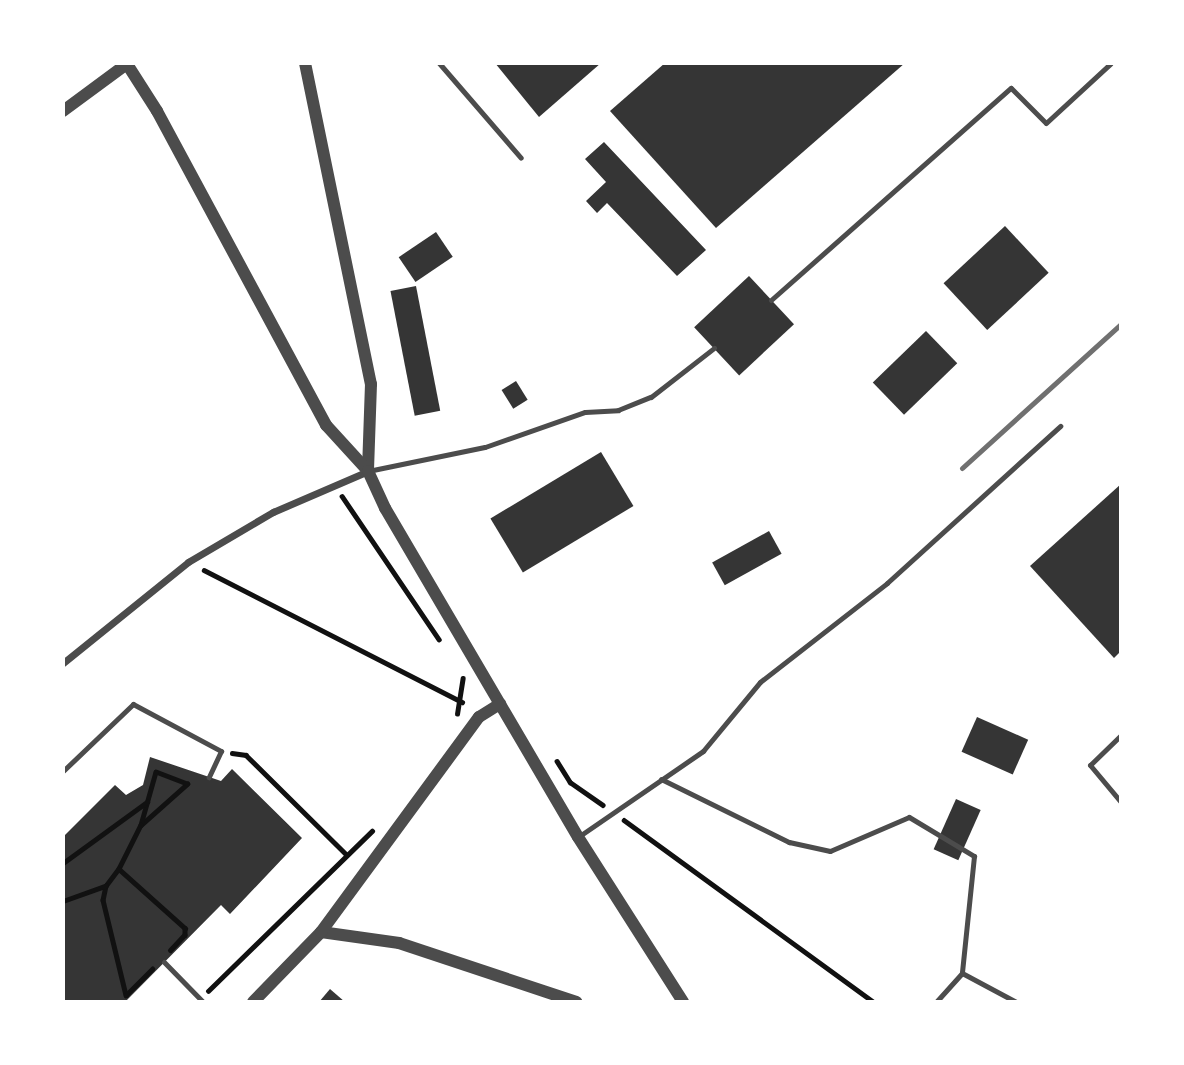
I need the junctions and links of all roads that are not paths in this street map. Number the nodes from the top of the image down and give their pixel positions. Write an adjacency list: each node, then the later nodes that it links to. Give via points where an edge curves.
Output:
1 (127, 63): 5 (street); 10 (street, via 326,425)
2 (305, 63): 10 (street, via 371,384)
3 (439, 63): 6 (lane)
4 (1111, 63): 7 (lane, via 1046,123 1011,88)
5 (63, 111)
6 (521, 158)
7 (771, 300)
8 (714, 348): 10 (lane, via 652,397 618,410 585,412 485,447)
9 (1060, 426): 16 (lane, via 887,583 760,682 703,751)
10 (368, 471): 11 (street, via 273,512 188,562); 12 (street, via 384,508)
11 (63, 663)
12 (500, 704): 18 (street); 19 (street, via 479,718)
13 (1121, 734): 17 (lane, via 1090,765)
14 (63, 771): 15 (lane, via 133,704 221,751)
15 (209, 777)
16 (661, 779): 18 (lane); 21 (lane, via 789,842 830,851 909,817 974,856)
17 (1121, 802)
18 (578, 837): 25 (street)
19 (321, 932): 23 (street); 24 (street, via 399,943)
20 (165, 959): 22 (lane)
21 (962, 973): 26 (lane); 27 (lane)
22 (201, 1000)
23 (253, 1002)
24 (576, 1002)
25 (683, 1002)
26 (936, 1002)
27 (1016, 1002)

